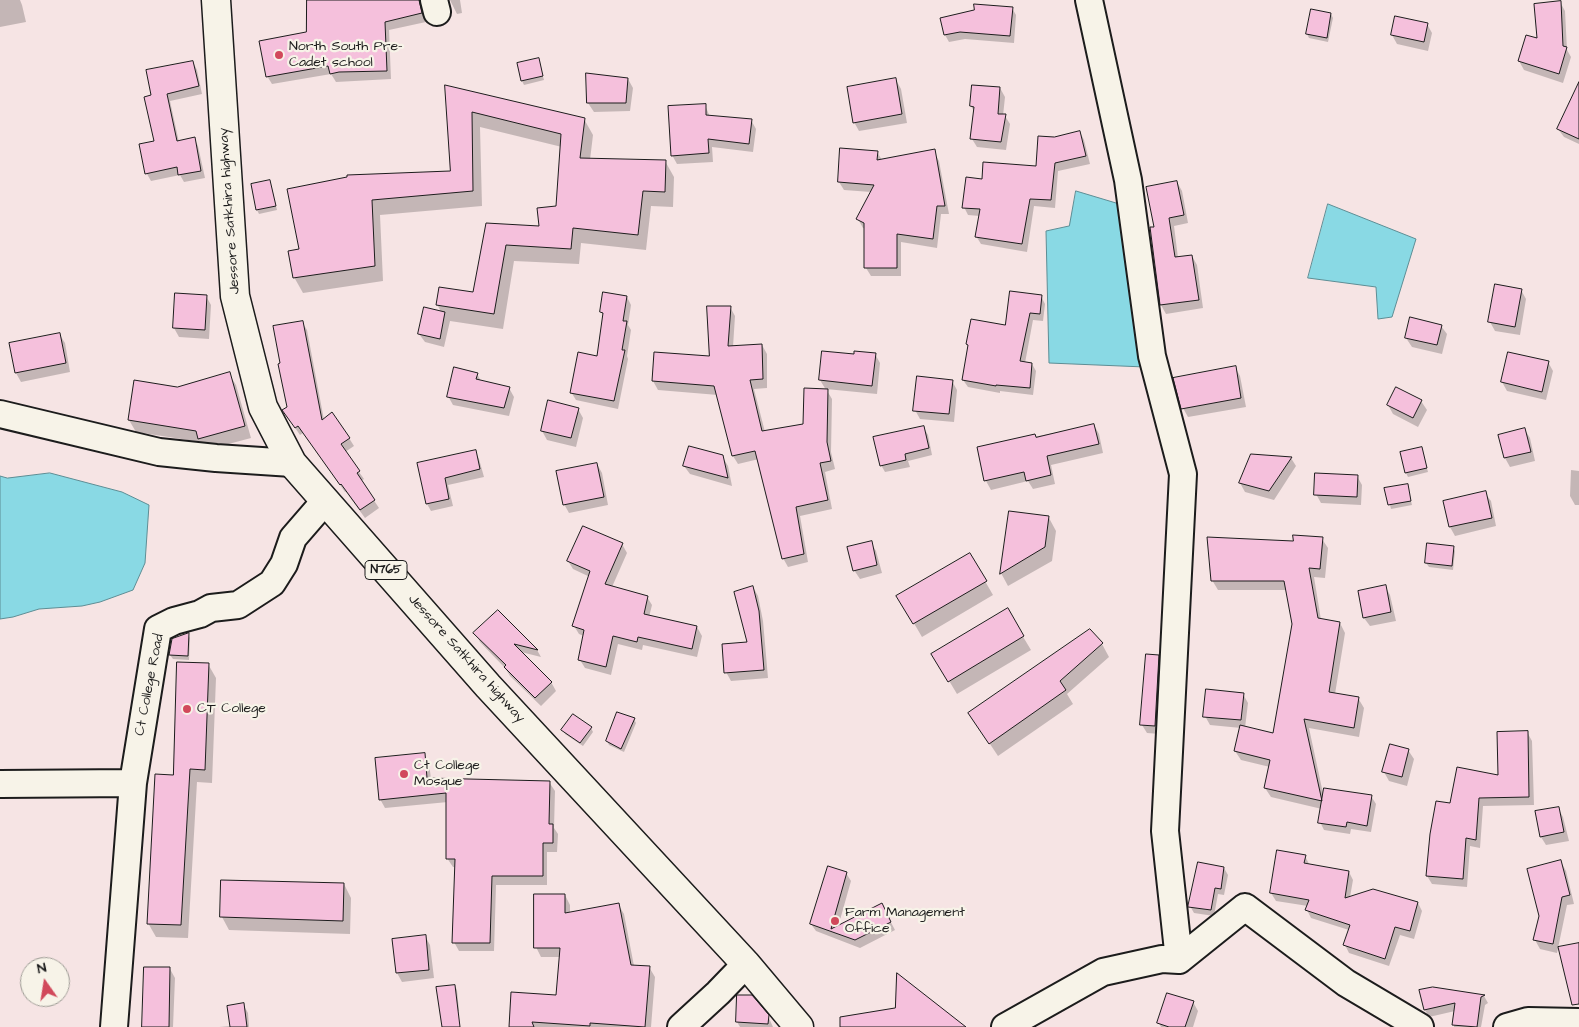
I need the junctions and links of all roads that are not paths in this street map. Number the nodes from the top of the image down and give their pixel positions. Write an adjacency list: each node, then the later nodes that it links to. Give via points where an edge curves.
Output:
1 (216, 0): 4 (highway, Jessore Satkhira highway / N765, via 235,296 262,407)
2 (1089, 0): 8 (street, via 1128,180 1152,356 1183,474 1165,831)
3 (0, 414): 4 (street, via 159,452)
4 (292, 463): 5 (highway, Jessore Satkhira highway / N765)
5 (325, 501): 6 (street, Ct College Road, via 293,538 284,564 272,583 238,604 212,608 158,629); 9 (highway, Jessore Satkhira highway / N765, via 488,686)
6 (133, 783): 7 (street); 11 (street)
7 (0, 784)
8 (1179, 960): 14 (street, via 1162,959 1103,972); 15 (street, via 1245,907 1346,983)
9 (746, 964): 12 (street); 13 (highway, Jessore Satkhira highway / N765)
10 (1579, 1022): 16 (street, via 1528,1022)
11 (114, 1027)
12 (681, 1027)
13 (799, 1027)
14 (1005, 1027)
15 (1420, 1027)
16 (1507, 1027)

